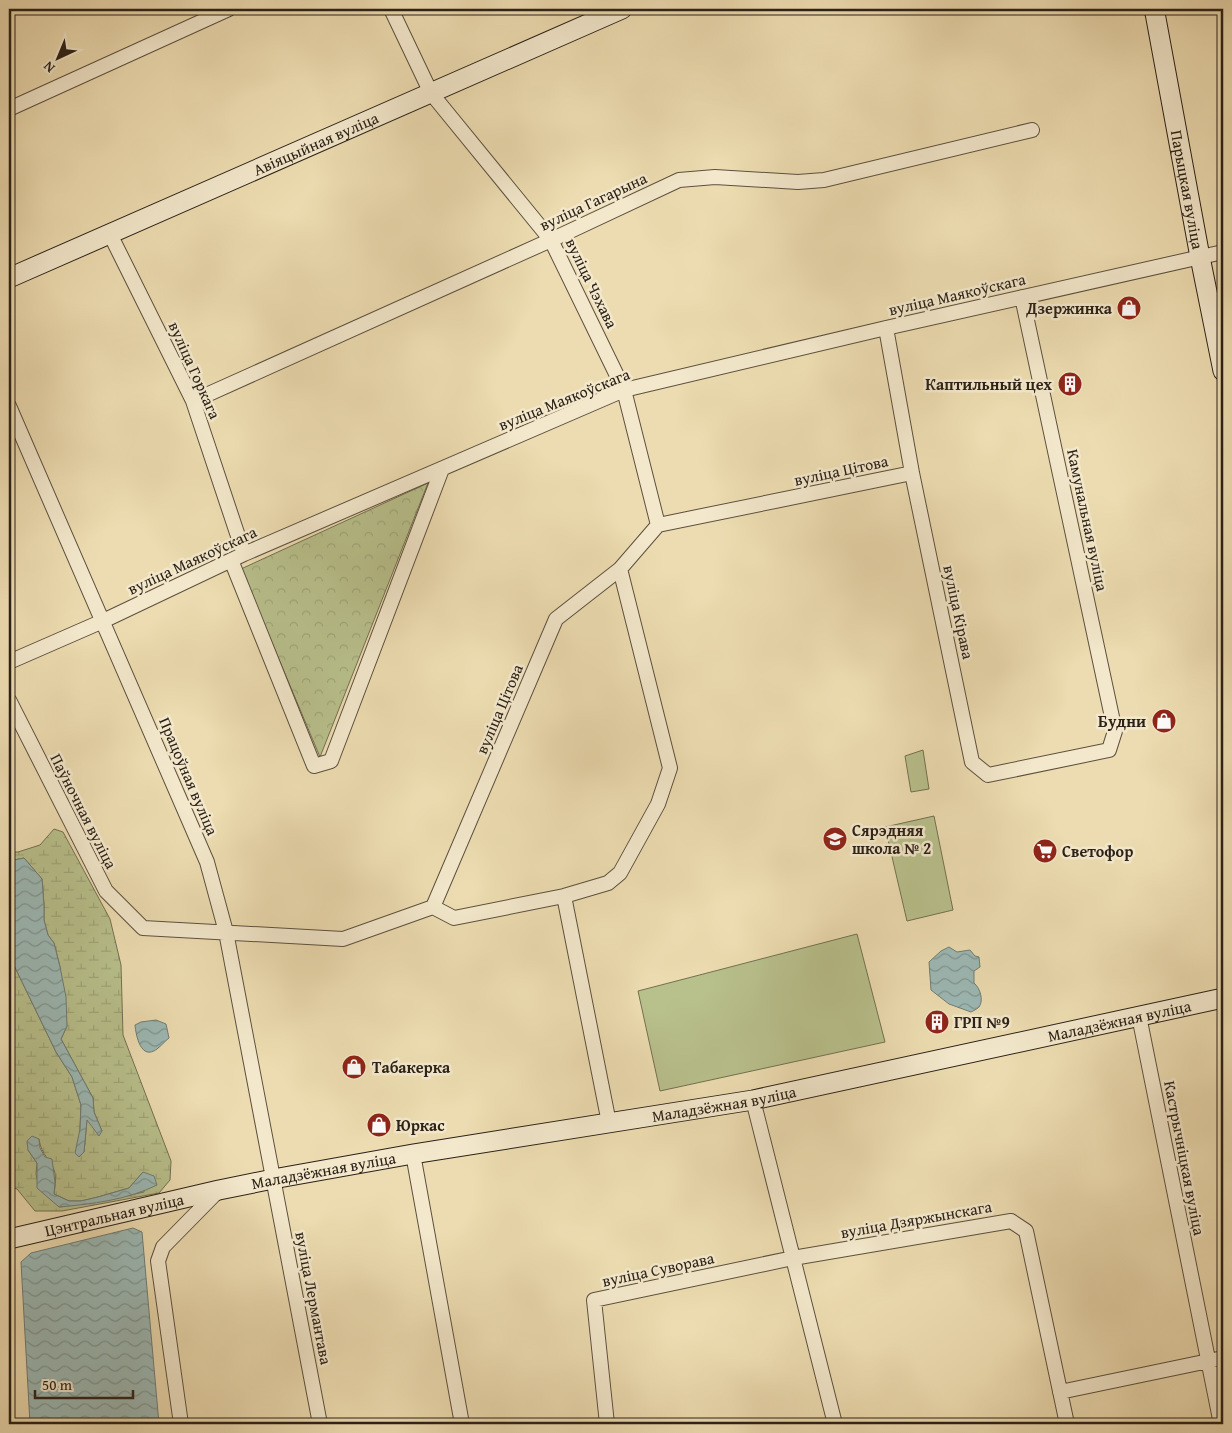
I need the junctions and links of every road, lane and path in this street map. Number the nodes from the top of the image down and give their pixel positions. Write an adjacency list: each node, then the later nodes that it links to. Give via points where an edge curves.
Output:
1 (229, 9): 6 (street)
2 (390, 9): 5 (street, вуліца Чэхава)
3 (622, 9): 5 (street, Авіяцыйная вуліца)
4 (1153, 9): 11 (street, Парыцкая вуліца)
5 (431, 93): 8 (street, Авіяцыйная вуліца); 9 (street, вуліца Чэхава)
6 (9, 109)
7 (1032, 130): 9 (street, вуліца Гагарына, via 824,180 798,182 715,177 679,180)
8 (110, 234): 12 (street, Авіяцыйная вуліца); 17 (street, вуліца Горкага)
9 (551, 240): 16 (street, вуліца Чэхава); 17 (street, вуліца Гагарына)
10 (1223, 252): 11 (street, вуліца Маякоўскага)
11 (1200, 257): 13 (street, вуліца Маякоўскага); 15 (street, Парыцкая вуліца)
12 (9, 278)
13 (1022, 297): 14 (street, вуліца Маякоўскага); 27 (street, Камунальная вуліца, via 1115,731)
14 (886, 328): 16 (street, вуліца Маякоўскага); 20 (street, вуліца Кірава)
15 (1223, 371)
16 (624, 390): 19 (street, вуліца Маякоўскага); 21 (street, вуліца Чэхава)
17 (194, 401): 22 (street, вуліца Горкага)
18 (9, 406): 24 (street, Працоўная вуліца)
19 (442, 469): 22 (street, вуліца Маякоўскага); 22 (street, вуліца Горкага, via 331,761 314,766)
20 (912, 473): 21 (street, вуліца Цітова); 27 (street, вуліца Кірава, via 972,762 988,775)
21 (658, 525): 23 (street, вуліца Цітова)
22 (238, 557): 24 (street, вуліца Маякоўскага)
23 (620, 569): 28 (street, via 670,768 658,804 620,872 608,883); 29 (street, вуліца Цітова, via 556,619)
24 (103, 621): 25 (street, вуліца Маякоўскага); 30 (street, Працоўная вуліца, via 207,862)
25 (9, 662)
26 (9, 700): 30 (street, Паўночная вуліца, via 106,891 142,928)
27 (1109, 750)
28 (564, 896): 29 (street, via 454,918); 34 (street)
29 (433, 907): 30 (street, via 342,939)
30 (226, 932): 36 (street, Працоўная вуліца)
31 (1223, 998): 32 (street, Маладзёжная вуліца)
32 (1139, 1016): 33 (street, Маладзёжная вуліца); 41 (street, Кастрычніцкая вуліца)
33 (753, 1100): 34 (street, Маладзёжная вуліца); 39 (street)
34 (609, 1122): 35 (street, Маладзёжная вуліца)
35 (413, 1154): 36 (street, Маладзёжная вуліца); 45 (street)
36 (273, 1179): 37 (street, Маладзёжная вуліца); 44 (street, вуліца Лермантава)
37 (220, 1190): 38 (street, Цэнтральная вуліца); 43 (street, via 163,1247 158,1261)
38 (9, 1239)
39 (792, 1258): 42 (street, вуліца Дзяржынскага, via 1011,1221 1026,1231); 46 (street, вуліца Суворава, via 594,1300); 47 (street)
40 (1223, 1358): 41 (street)
41 (1208, 1361): 42 (street); 49 (street, Кастрычніцкая вуліца)
42 (1060, 1392): 48 (street, вуліца Дзяржынскага)
43 (181, 1424)
44 (320, 1424)
45 (462, 1424)
46 (607, 1424)
47 (835, 1424)
48 (1067, 1424)
49 (1221, 1424)

